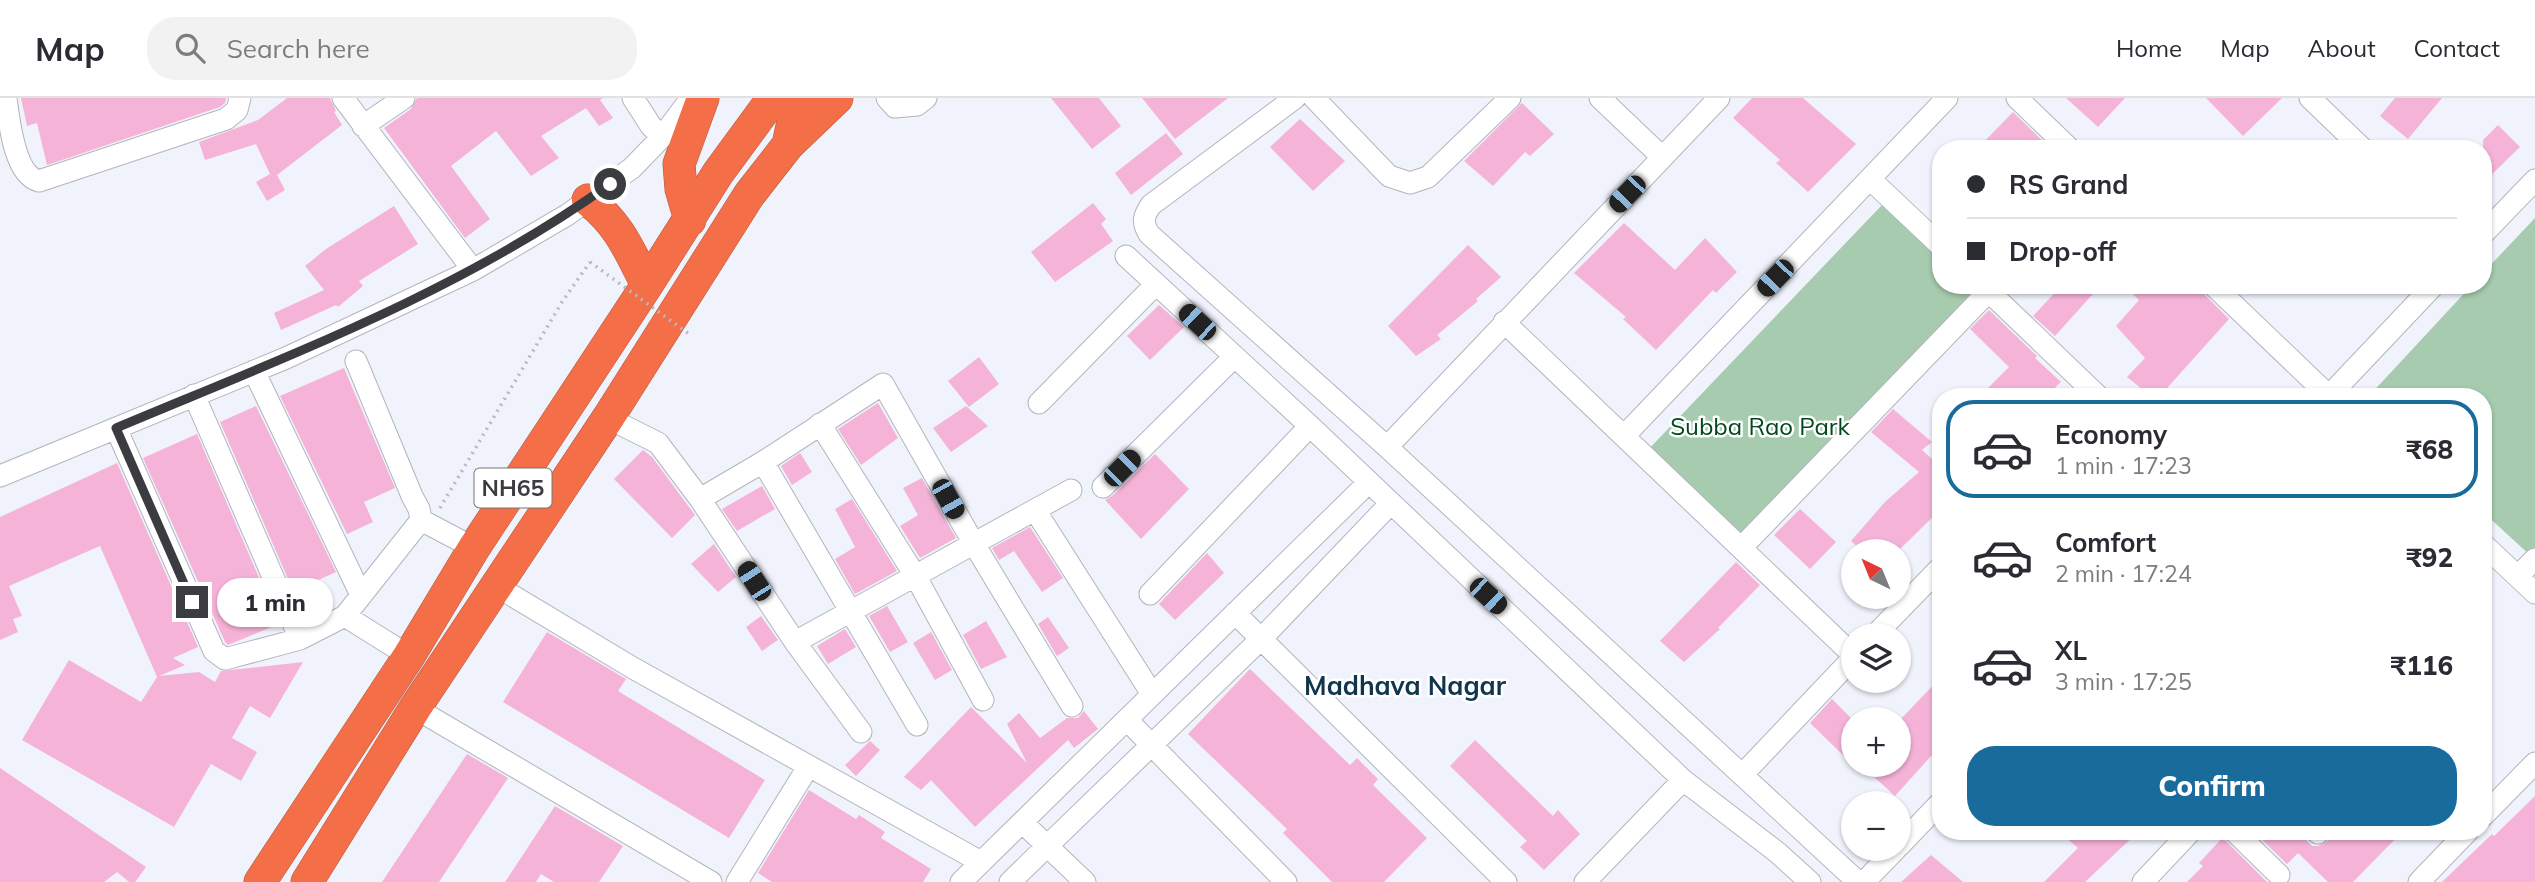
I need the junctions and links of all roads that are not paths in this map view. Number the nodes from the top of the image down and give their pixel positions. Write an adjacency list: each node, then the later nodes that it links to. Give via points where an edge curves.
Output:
1 (6, 98): 2 (street, via 21,165 27,176 39,181 226,119 237,110)
2 (240, 98)
3 (343, 98): 21 (street)
4 (404, 98): 21 (street)
5 (633, 98): 22 (street)
6 (691, 98): 22 (street)
7 (703, 98): 30 (highway, via 679,164)
8 (773, 98): 30 (highway, NH65)
9 (798, 98): 25 (highway)
10 (837, 98): 25 (highway, NH65)
11 (887, 98): 12 (street, via 895,107 917,105)
12 (926, 98)
13 (1295, 98): 35 (street, via 1151,205 1144,216 1149,234)
14 (1314, 98): 15 (street, via 1390,176 1410,183 1428,177)
15 (1510, 98)
16 (1600, 98): 26 (street)
17 (1719, 98): 26 (street)
18 (1947, 98): 27 (street)
19 (2017, 98): 23 (street)
20 (2310, 98): 24 (street)
21 (363, 126): 34 (street)
22 (662, 136): 29 (street, via 632,168)
23 (2061, 140)
24 (2354, 140)
25 (788, 145): 51 (highway, NH65, via 749,195)
26 (1662, 157): 42 (street)
27 (1870, 179): 32 (street); 56 (street)
28 (2535, 180): 31 (street)
29 (588, 200): 34 (street); 36 (highway, via 619,229)
30 (690, 220): 36 (highway, NH65)
31 (2492, 225)
32 (1932, 238)
33 (1126, 256): 37 (street)
34 (473, 270): 45 (street)
35 (1197, 276): 37 (street); 57 (street)
36 (648, 285): 55 (highway, NH65)
37 (1163, 290): 43 (street); 50 (street)
38 (1979, 294): 72 (street)
39 (1991, 294): 46 (street)
40 (2222, 294): 47 (street)
41 (2426, 294): 48 (street)
42 (1504, 322): 56 (street); 57 (street)
43 (1234, 357): 53 (street); 63 (street)
44 (356, 360): 69 (street)
45 (254, 371): 49 (street); 81 (street)
46 (2090, 388)
47 (2320, 388)
48 (2337, 388)
49 (194, 396): 54 (street); 87 (street)
50 (1039, 403)
51 (608, 418): 58 (highway, NH65); 66 (street, via 658,443)
52 (820, 424): 59 (street); 70 (street, via 883,384); 75 (street)
53 (1310, 426): 62 (street); 80 (street)
54 (116, 428): 60 (street); 87 (street, via 214,651 225,659)
55 (548, 435): 58 (highway); 61 (highway, NH65)
56 (1624, 436): 72 (street)
57 (1387, 447): 102 (street)
58 (583, 457): 65 (highway, NH65)
59 (763, 462): 66 (street); 82 (street)
60 (0, 476)
61 (521, 476): 65 (highway); 71 (highway, NH65)
62 (1368, 483): 67 (street); 83 (street)
63 (1103, 487)
64 (1071, 489): 68 (street)
65 (557, 496): 78 (highway, NH65)
66 (700, 499): 88 (street)
67 (1390, 504): 86 (street); 103 (street)
68 (1035, 510): 70 (street); 92 (street)
69 (426, 522): 71 (street); 81 (street)
70 (974, 544): 75 (street); 94 (street)
71 (474, 548): 90 (highway, NH65)
72 (1741, 548): 89 (street)
73 (2492, 552): 77 (street)
74 (2535, 559): 77 (street)
75 (916, 576): 82 (street); 93 (street)
76 (1932, 576): 85 (street)
77 (2518, 576): 79 (street)
78 (498, 587): 95 (highway, NH65); 101 (street)
79 (2535, 593)
80 (1150, 594)
81 (361, 595): 84 (street)
82 (852, 612): 88 (street); 97 (street)
83 (1235, 613): 86 (street); 92 (street)
84 (345, 616): 87 (street); 90 (street)
85 (1887, 623)
86 (1262, 638): 99 (street); 124 (street)
87 (300, 639)
88 (795, 642): 98 (street)
89 (1841, 645)
90 (408, 656): 116 (highway, NH65)
91 (1841, 670): 102 (street)
92 (1152, 694): 96 (street)
93 (984, 700)
94 (1072, 706)
95 (415, 708): 117 (highway, NH65); 118 (street)
96 (1127, 720): 99 (street); 106 (street)
97 (917, 725)
98 (861, 733)
99 (1152, 744): 111 (street); 123 (street)
100 (2535, 763): 104 (street)
101 (808, 767): 113 (street); 119 (street)
102 (1742, 775): 126 (street)
103 (1683, 780): 115 (street); 125 (street)
104 (2492, 807)
105 (1932, 811): 107 (street)
106 (1023, 823): 111 (street); 113 (street)
107 (1911, 833)
108 (2183, 840): 128 (street)
109 (2243, 840): 114 (street)
110 (2459, 840): 129 (street)
111 (1047, 845): 121 (street); 122 (street)
112 (1884, 861): 127 (street)
113 (981, 862): 120 (street)
114 (2279, 875)
115 (1799, 879)
116 (260, 882)
117 (307, 882)
118 (711, 882)
119 (737, 882)
120 (961, 882)
121 (1010, 882)
122 (1085, 882)
123 (1286, 882)
124 (1506, 882)
125 (1585, 882)
126 (1858, 882)
127 (1864, 882)
128 (2143, 882)
129 (2419, 882)

